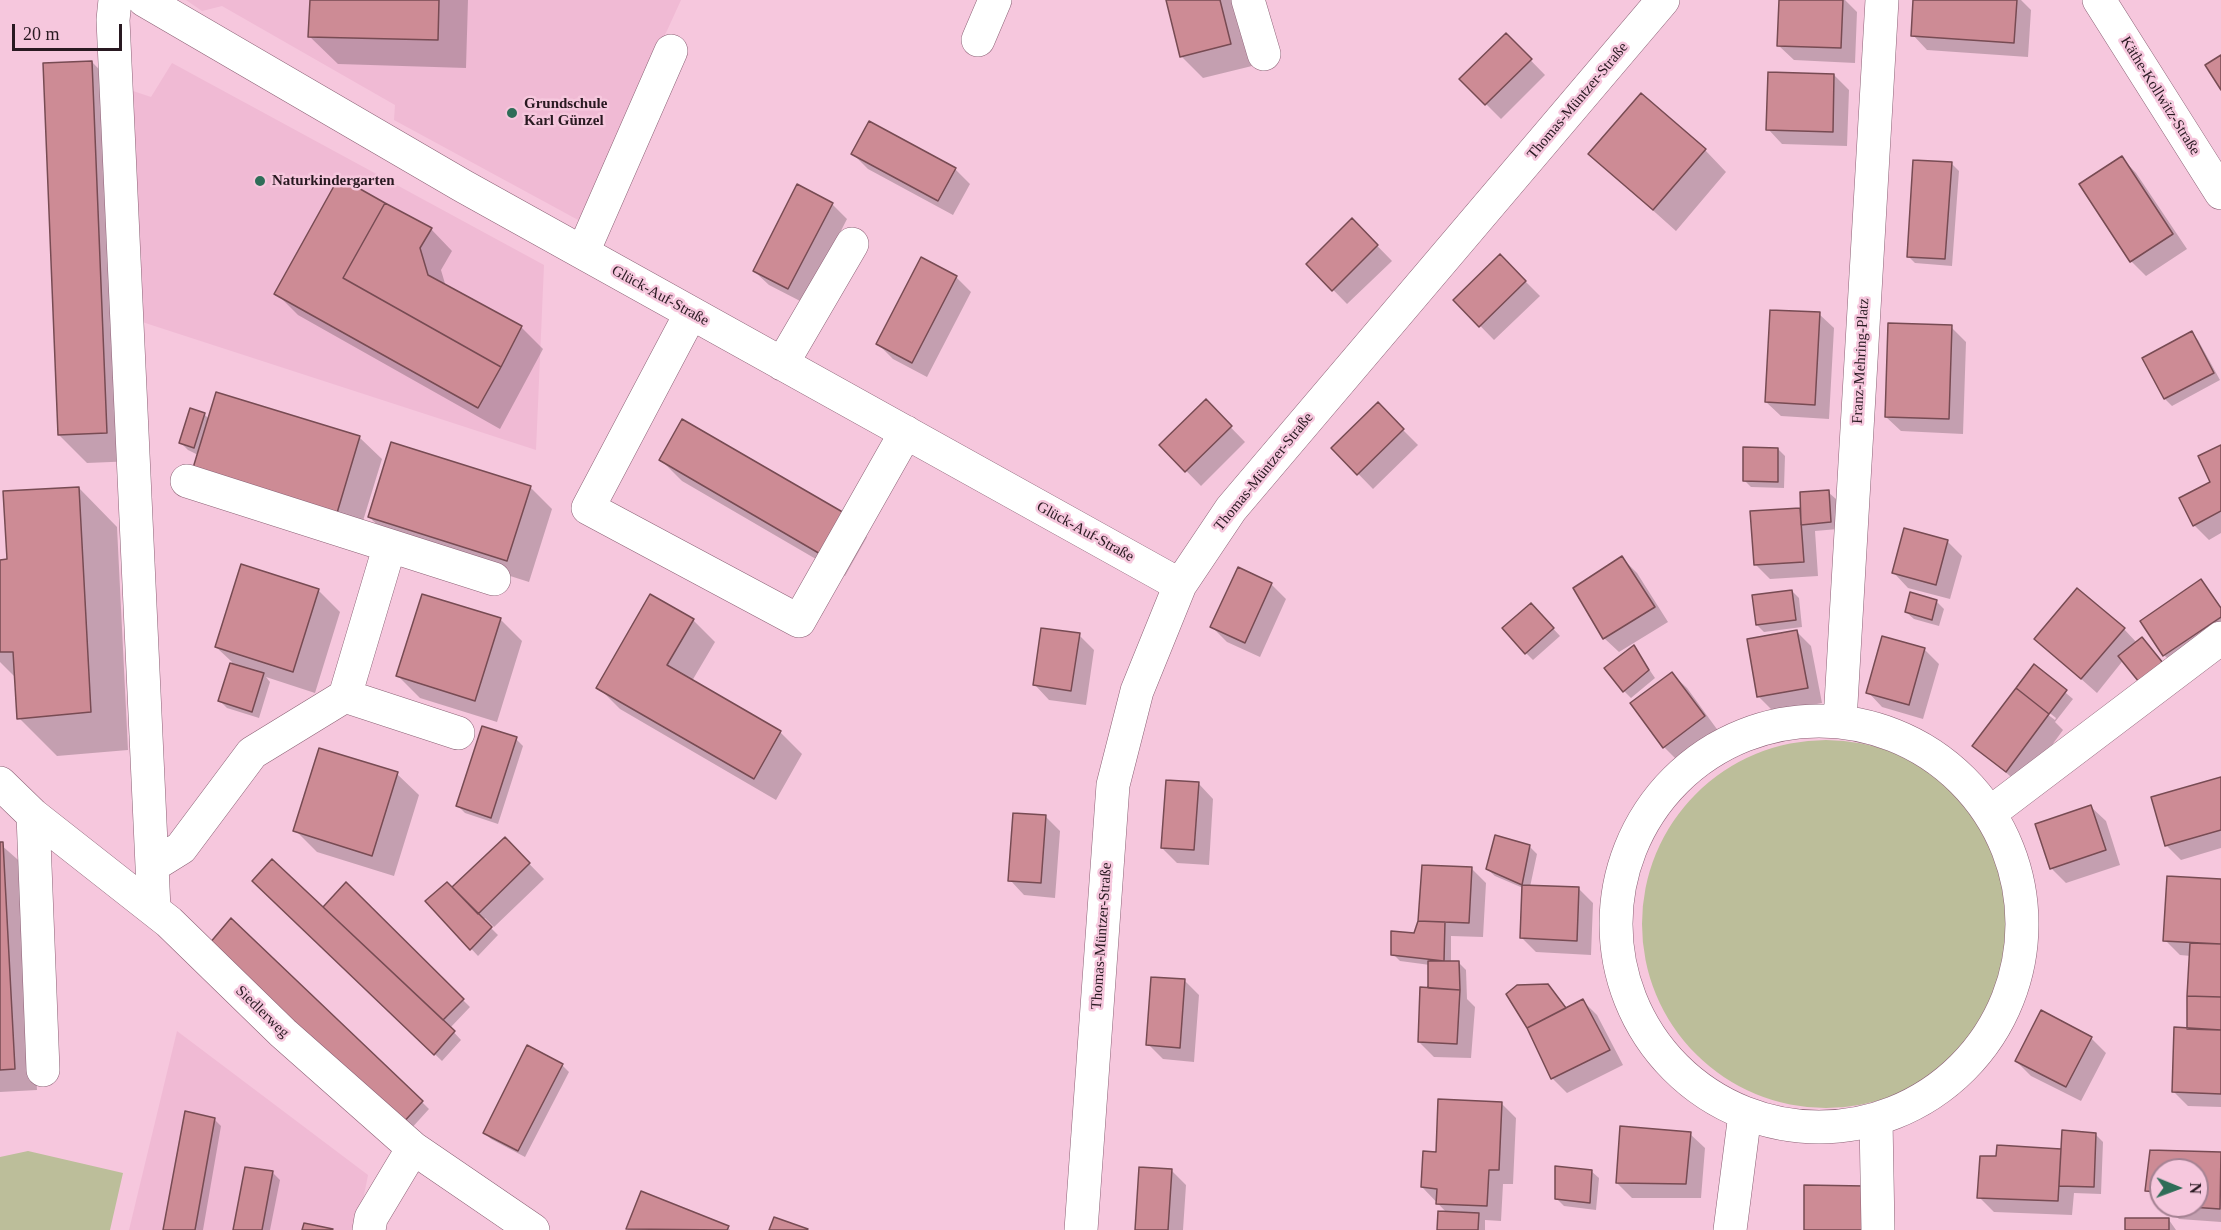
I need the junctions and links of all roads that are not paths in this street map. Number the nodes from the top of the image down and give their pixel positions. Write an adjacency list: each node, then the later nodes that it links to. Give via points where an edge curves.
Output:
1 (115, 0): 28 (street)
2 (144, 0): 13 (street, Glück-Auf-Straße)
3 (995, 0): 8 (street)
4 (1248, 0): 10 (street)
5 (1663, 0): 20 (street, Thomas-Müntzer-Straße, via 1231,509)
6 (1882, 0): 23 (street, Franz-Mehring-Platz)
7 (2099, 0): 11 (street, Käthe-Kollwitz-Straße)
8 (978, 40)
9 (671, 51): 13 (street)
10 (1264, 54)
11 (2221, 193)
12 (852, 244): 15 (street)
13 (582, 252): 14 (street, Glück-Auf-Straße)
14 (691, 313): 15 (street, Glück-Auf-Straße); 16 (street, via 588,508 799,621)
15 (782, 364): 16 (street, Glück-Auf-Straße)
16 (906, 432): 20 (street, Glück-Auf-Straße)
17 (187, 481): 18 (street)
18 (389, 548): 19 (street); 22 (street)
19 (494, 579)
20 (1180, 585): 36 (street, Thomas-Müntzer-Straße, via 1137,691 1113,786)
21 (2221, 638): 26 (street)
22 (345, 696): 24 (street); 28 (street, via 252,753 181,848)
23 (1840, 721): 26 (street, via 1893,734 1935,757 1970,788); 31 (street, via 1803,721 1759,730 1698,761 1666,789 1651,810 1623,872 1616,940 1633,1006 1656,1045 1687,1079)
24 (458, 733)
25 (0, 783): 27 (street, Siedlerweg)
26 (1990, 813): 32 (street, via 2007,848 2020,894 2022,940 2008,999 1992,1030 1964,1067 1927,1097)
27 (33, 815): 29 (street, Siedlerweg); 30 (street)
28 (152, 866): 29 (street)
29 (154, 909): 33 (street, Siedlerweg, via 293,1042)
30 (44, 1070)
31 (1745, 1114): 32 (street, via 1814,1128); 37 (street)
32 (1876, 1120): 38 (street)
33 (413, 1148): 34 (street, via 371,1218); 35 (street, Siedlerweg)
34 (369, 1230)
35 (533, 1230)
36 (1081, 1230)
37 (1730, 1230)
38 (1878, 1230)

